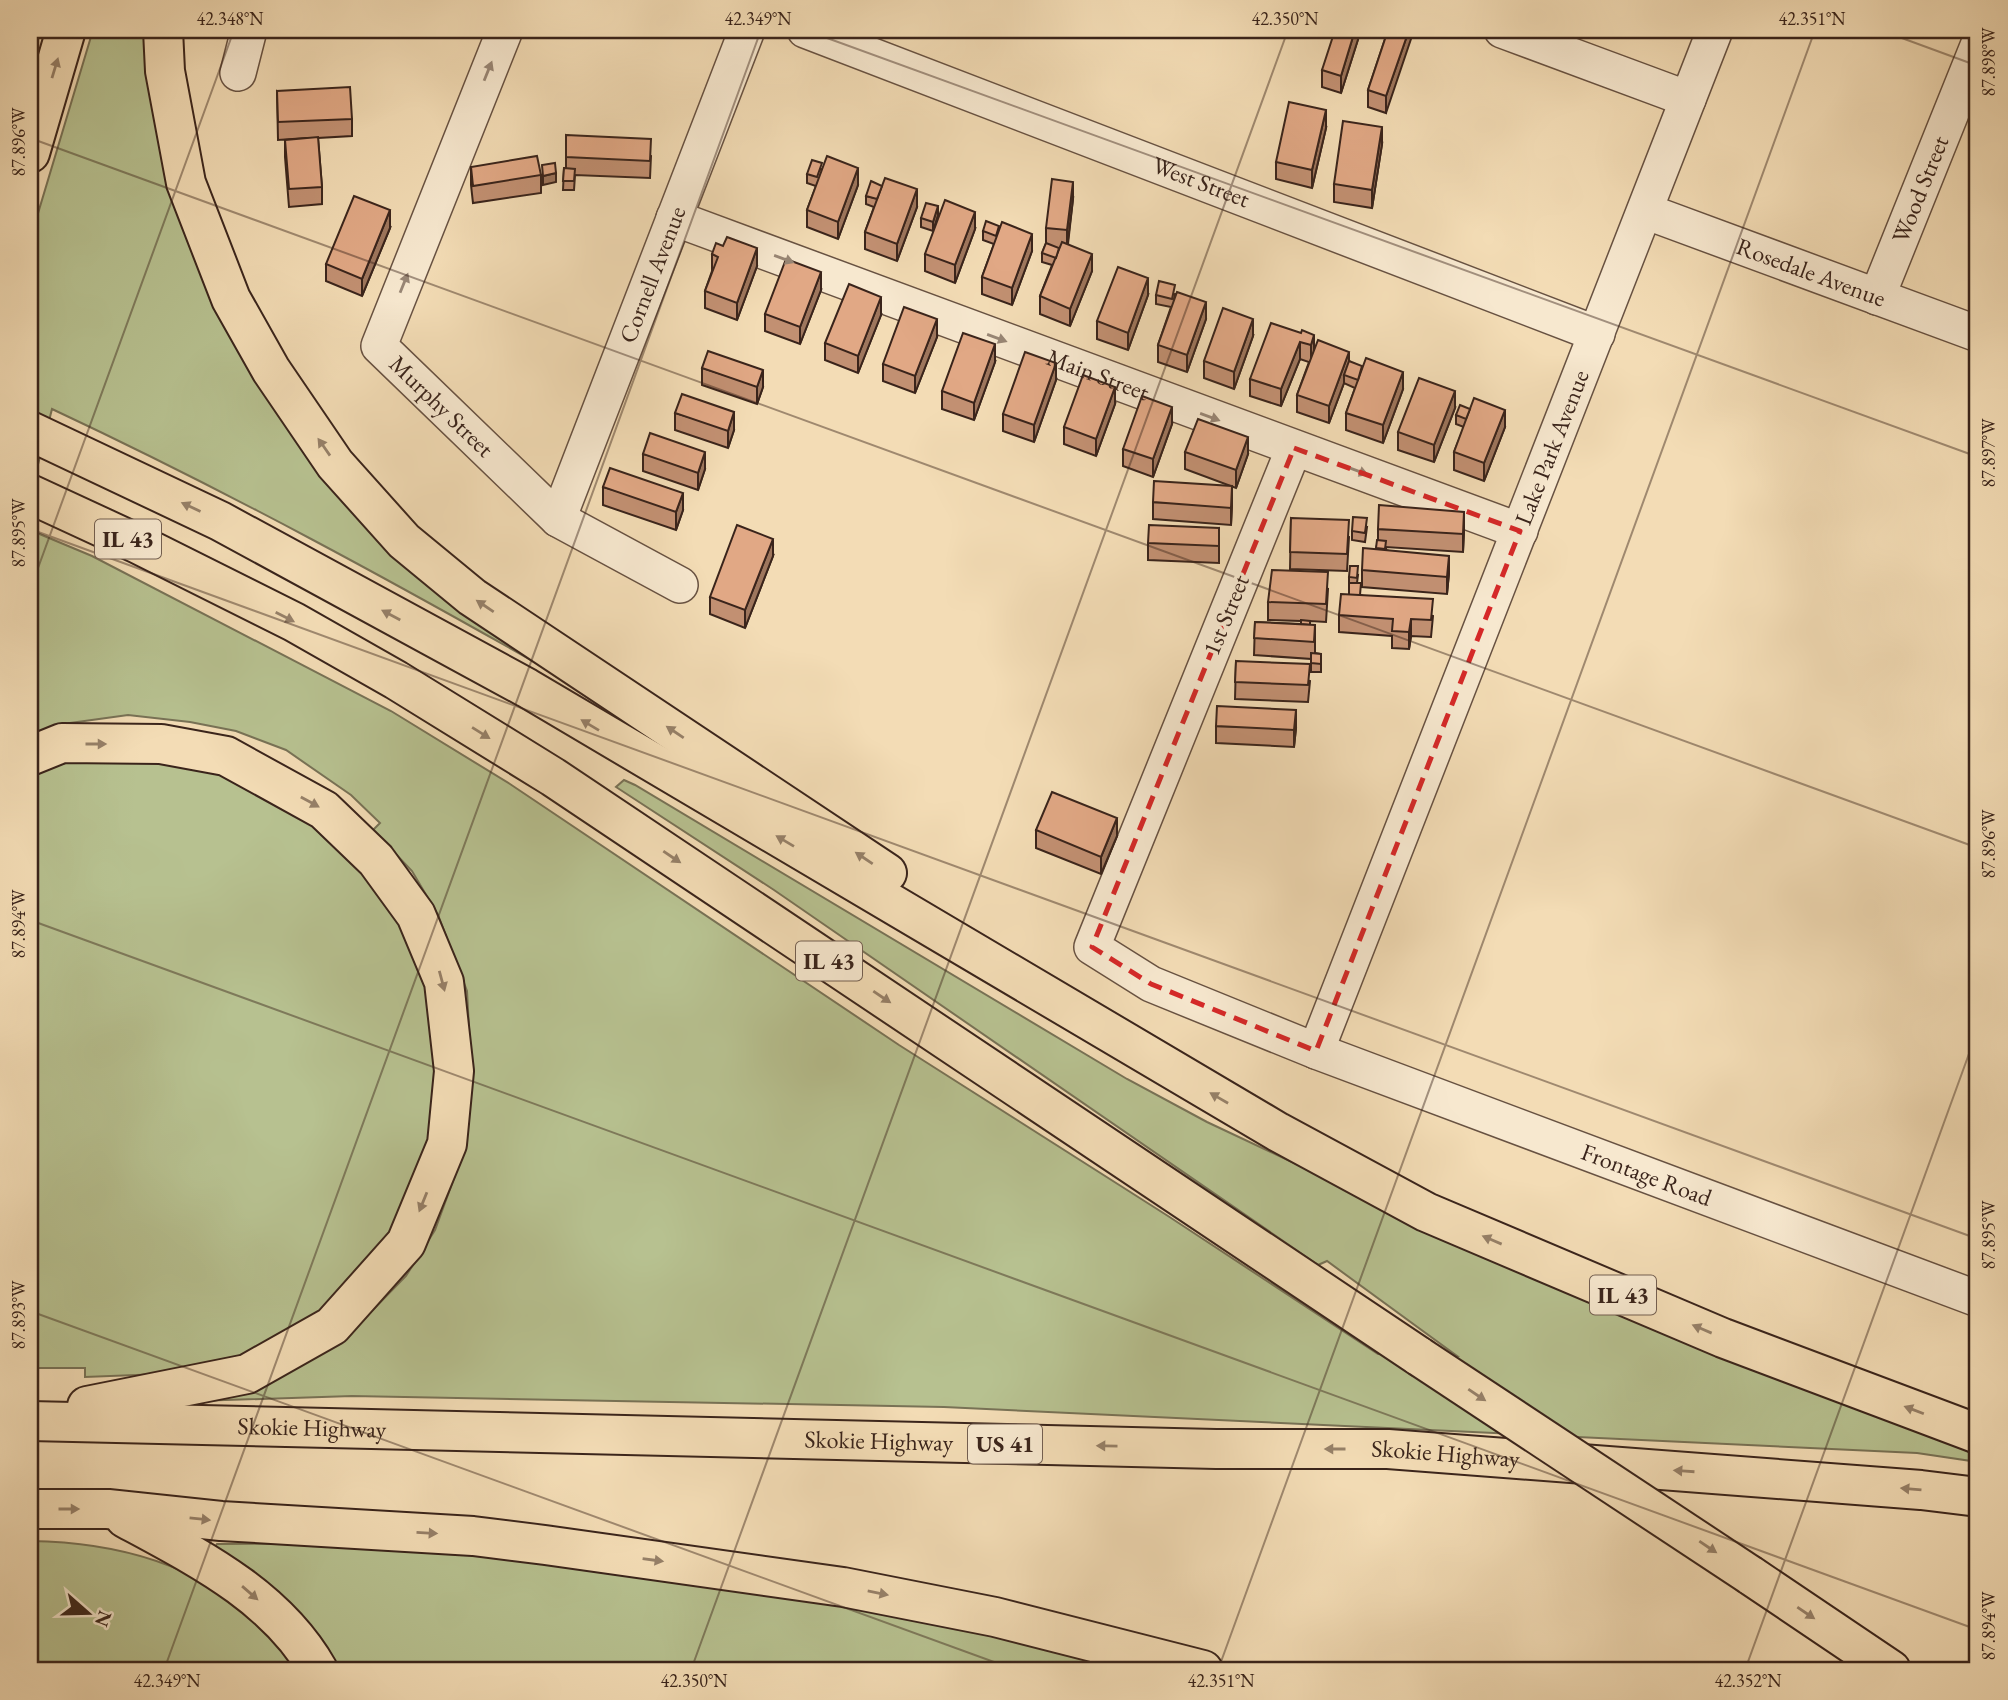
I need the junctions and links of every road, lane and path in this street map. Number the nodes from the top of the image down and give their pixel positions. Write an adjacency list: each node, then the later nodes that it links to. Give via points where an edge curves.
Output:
1 (66, 30): 12 (main road, one-way to 1)
2 (163, 30): 25 (main road, one-way to 2, via 905,885 472,597 404,541 335,464 271,370 231,299 186,183 165,71)
3 (249, 30): 10 (street)
4 (505, 30): 21 (street, Murphy Street, one-way to 4, via 379,346)
5 (747, 30): 14 (street, Cornell Avenue)
6 (805, 30): 16 (street, West Street)
7 (1502, 30): 11 (street)
8 (1715, 30): 11 (street, Lake Park Avenue)
9 (1978, 46): 15 (street, Wood Street)
10 (238, 73)
11 (1688, 99): 13 (street, Lake Park Avenue)
12 (30, 153)
13 (1645, 211): 15 (street, Rosedale Avenue); 16 (street, Lake Park Avenue)
14 (674, 218): 19 (street, Main Street, one-way to 19); 21 (street, Cornell Avenue)
15 (1877, 297): 17 (street, Rosedale Avenue)
16 (1597, 334): 22 (street, Lake Park Avenue)
17 (1978, 334)
18 (30, 431): 25 (main road, IL 43, one-way to 18, via 527,688 220,521)
19 (1294, 448): 22 (street, Main Street, one-way to 22); 26 (street, 1st Street, via 1092,947 1151,984)
20 (30, 494): 36 (main road, IL 43, one-way to 36, bridge, via 294,622 531,763)
21 (558, 519): 23 (street, Murphy Street)
22 (1520, 531): 26 (street, Lake Park Avenue)
23 (680, 585)
24 (30, 756): 28 (main road, one-way to 28, via 62,743 175,746 226,756 324,810 376,860 416,915 444,982 454,1071 447,1144 406,1243 331,1326 247,1374)
25 (992, 964): 30 (main road, IL 43, one-way to 25, via 1723,1338 1426,1212 1311,1152)
26 (1316, 1051): 27 (street, Frontage Road)
27 (1978, 1299)
28 (30, 1416)
29 (30, 1421): 31 (main road, Skokie Highway / US 41, one-way to 29, via 1388,1449 1216,1449)
30 (1978, 1434)
31 (1978, 1497)
32 (108, 1508): 33 (main road, one-way to 32); 34 (main road, one-way to 34, via 239,1584 278,1618); 35 (main road, one-way to 35, via 221,1521 473,1536 843,1587 995,1616)
33 (30, 1509)
34 (318, 1670)
35 (1203, 1670)
36 (1891, 1670)

